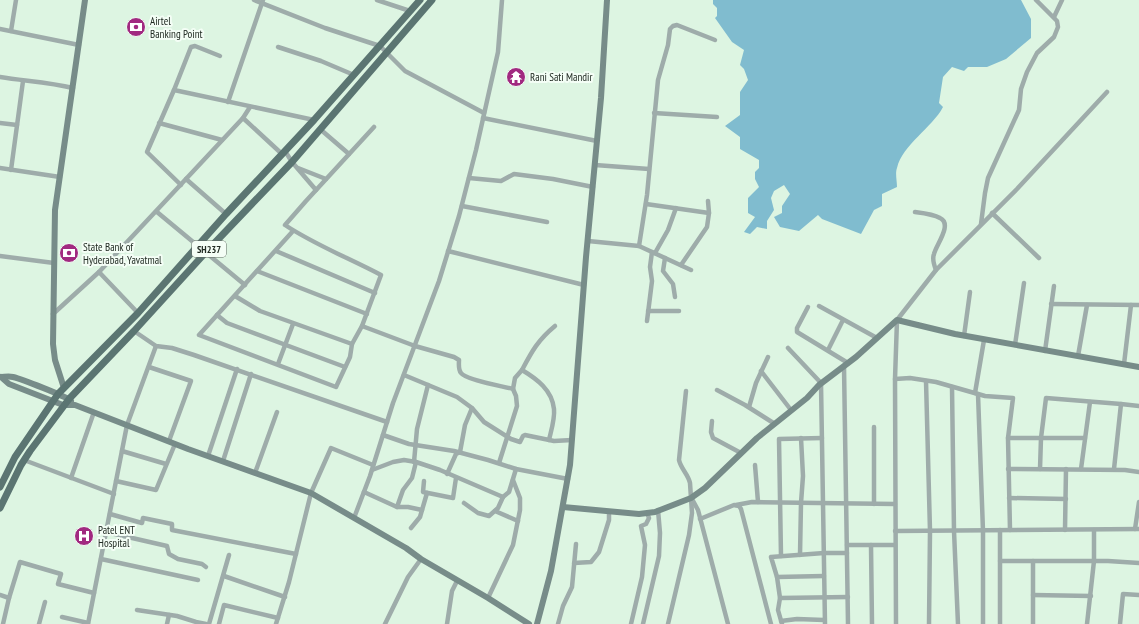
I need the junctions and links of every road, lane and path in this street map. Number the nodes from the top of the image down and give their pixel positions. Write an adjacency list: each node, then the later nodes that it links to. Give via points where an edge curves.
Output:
1 (16, 0): 15 (street)
2 (85, 0): 17 (street)
3 (254, 0): 11 (street)
4 (377, 0): 12 (street)
5 (420, 0): 12 (main road, SH237)
6 (432, 0): 20 (main road, SH237)
7 (502, 0): 31 (street, via 498,52)
8 (607, 0): 41 (street)
9 (1036, 0): 13 (street)
10 (1062, 0): 13 (street)
11 (262, 2): 18 (street, via 325,28); 28 (street)
12 (410, 11): 18 (main road, SH237)
13 (1054, 17): 67 (street, via 1057,32 1037,53 1027,72 1021,89 1019,110 988,178)
14 (0, 29): 15 (street)
15 (11, 31): 17 (street)
16 (715, 40): 30 (street, via 677,25 671,27 658,80)
17 (79, 45): 25 (street)
18 (380, 46): 20 (street); 22 (main road, SH237)
19 (278, 47): 22 (street)
20 (386, 52): 31 (street, via 405,71); 39 (main road, SH237)
21 (220, 56): 26 (street, via 195,46 191,47)
22 (354, 75): 34 (main road, SH237)
23 (0, 77): 24 (street)
24 (23, 81): 25 (street); 37 (street)
25 (73, 88): 50 (street)
26 (174, 90): 28 (street); 36 (street)
27 (1107, 92): 64 (street)
28 (228, 102): 29 (street)
29 (250, 107): 33 (street); 34 (street)
30 (654, 113): 32 (street); 48 (street)
31 (483, 115): 41 (street); 51 (street)
32 (716, 117)
33 (243, 118): 40 (street); 42 (street)
34 (314, 120): 42 (main road, SH237)
35 (0, 123): 37 (street)
36 (159, 123): 40 (street); 54 (street, via 147,152)
37 (17, 125): 49 (street)
38 (374, 127): 43 (street)
39 (320, 129): 43 (street); 44 (main road, SH237)
40 (222, 140): 52 (street)
41 (597, 141): 45 (street)
42 (284, 153): 44 (street); 65 (main road, SH237)
43 (349, 154): 53 (street)
44 (292, 162): 47 (street); 74 (main road, SH237)
45 (595, 165): 48 (street); 55 (street)
46 (0, 168): 49 (street)
47 (297, 168): 53 (street); 56 (street)
48 (649, 169): 58 (street)
49 (11, 170): 50 (street)
50 (60, 177): 79 (street, via 55,210)
51 (469, 178): 55 (street, via 501,181 514,174); 59 (street)
52 (186, 179): 54 (street); 65 (street)
53 (326, 179): 56 (street)
54 (181, 184): 61 (street)
55 (593, 187): 69 (street)
56 (316, 190): 68 (street, via 285,225)
57 (708, 201): 63 (street)
58 (646, 204): 60 (street); 71 (street)
59 (462, 206): 66 (street); 73 (street)
60 (676, 208): 63 (street); 75 (street, via 668,230)
61 (157, 212): 70 (street); 84 (street)
62 (915, 212): 82 (street, via 940,218 944,222 944,231 934,254)
63 (709, 213): 80 (street, via 705,232)
64 (992, 213): 67 (street); 78 (street)
65 (226, 214): 70 (main road, SH237)
66 (547, 222)
67 (981, 224): 82 (street)
68 (293, 231): 72 (street); 89 (street, via 381,275)
69 (588, 241): 71 (street); 87 (street)
70 (199, 246): 74 (street); 101 (main road, SH237)
71 (639, 246): 75 (street)
72 (276, 251): 83 (street); 89 (street)
73 (448, 251): 87 (street); 119 (street)
74 (206, 252): 86 (street); 111 (main road, SH237)
75 (653, 252): 77 (street); 99 (street)
76 (0, 256): 79 (street)
77 (665, 258): 80 (street); 92 (street, via 664,273 673,284)
78 (1038, 258)
79 (54, 263): 102 (street)
80 (681, 265): 81 (street)
81 (691, 270)
82 (936, 270): 107 (street)
83 (257, 271): 86 (street); 103 (street)
84 (99, 272): 101 (street); 102 (street)
85 (1024, 283): 117 (street)
86 (245, 285): 91 (street)
87 (584, 285): 173 (street)
88 (1054, 286): 93 (street)
89 (375, 292): 103 (street)
90 (970, 292): 112 (street)
91 (235, 296): 104 (street); 108 (street, via 260,311)
92 (675, 297)
93 (1051, 304): 94 (street); 122 (street)
94 (1087, 305): 95 (street); 123 (street)
95 (1131, 305): 97 (street); 127 (street)
96 (819, 306): 106 (street)
97 (1139, 306)
98 (808, 308): 121 (street, via 797,332)
99 (648, 311): 100 (street); 105 (street)
100 (679, 311)
101 (138, 313): 142 (main road, SH237)
102 (53, 314): 142 (street, via 55,360)
103 (367, 314): 109 (street)
104 (217, 315): 115 (street, via 227,322); 125 (street, via 199,335)
105 (647, 320)
106 (843, 320): 113 (street); 121 (street)
107 (897, 320): 112 (street); 113 (street); 137 (street)
108 (293, 324): 115 (street); 116 (street)
109 (362, 326): 116 (street); 119 (street)
110 (555, 326): 132 (street, via 542,337)
111 (134, 331): 118 (street); 148 (main road, SH237)
112 (964, 336): 114 (street)
113 (877, 338): 126 (street)
114 (984, 340): 117 (street); 147 (street)
115 (286, 344): 125 (street); 129 (street)
116 (352, 344): 129 (street, via 350,358)
117 (1015, 345): 122 (street)
118 (156, 346): 128 (street); 131 (street, via 172,348)
119 (415, 346): 135 (street); 143 (street, via 454,357 459,360 458,368 461,374 471,379)
120 (788, 348): 139 (street)
121 (828, 350): 126 (street)
122 (1045, 351): 123 (street)
123 (1078, 356): 127 (street)
124 (768, 357): 133 (street)
125 (278, 364): 129 (street, via 336,387)
126 (846, 364): 139 (street); 218 (street)
127 (1124, 364): 130 (street)
128 (149, 367): 163 (street); 174 (street, via 191,381)
129 (345, 367)
130 (1139, 367)
131 (237, 369): 134 (street); 179 (street)
132 (522, 370): 143 (street, via 515,378); 172 (street, via 547,390 551,399 554,410)
133 (761, 371): 155 (street); 157 (street)
134 (251, 374): 161 (street); 181 (street)
135 (404, 375): 140 (street); 161 (street)
136 (1, 377): 146 (street, via 12,376); 149 (street, via 9,384)
137 (895, 379): 138 (street); 220 (street)
138 (926, 381): 141 (street); 242 (street)
139 (821, 384): 157 (street, via 808,398); 168 (street)
140 (428, 385): 156 (street, via 457,397); 175 (street, via 417,429)
141 (952, 387): 147 (street); 243 (street)
142 (64, 388): 146 (main road, SH237)
143 (513, 389): 166 (street, via 517,406)
144 (717, 390): 155 (street)
145 (686, 391): 209 (street, via 679,460 689,478)
146 (58, 394): 148 (street); 149 (main road, SH237)
147 (976, 394): 169 (street, via 1013,398); 236 (street)
148 (69, 399): 152 (main road, SH237); 153 (street)
149 (53, 401): 152 (street); 203 (main road, SH237, via 15,457)
150 (1090, 402): 151 (street); 170 (street, via 1046,398); 171 (street)
151 (1121, 404): 154 (street); 193 (street)
152 (63, 405): 153 (street); 180 (main road, SH237)
153 (75, 405): 158 (street)
154 (1139, 406)
155 (749, 407): 162 (street)
156 (472, 408): 166 (street, via 484,422); 177 (street, via 464,425)
157 (791, 410): 162 (street)
158 (94, 412): 163 (street); 197 (street)
159 (277, 412): 195 (street)
160 (712, 421): 178 (street, via 711,432 714,438)
161 (387, 422): 165 (street)
162 (775, 424): 178 (street)
163 (127, 425): 174 (street); 176 (street)
164 (874, 427): 219 (street)
165 (383, 434): 175 (street); 185 (street)
166 (507, 437): 172 (street, via 520,442 526,434); 183 (street)
167 (801, 438): 168 (street); 213 (street, via 779,439); 216 (street, via 803,476)
168 (822, 438): 217 (street)
169 (1008, 438): 170 (street); 188 (street)
170 (1041, 438): 171 (street); 189 (street)
171 (1085, 438): 191 (street)
172 (549, 440): 173 (street)
173 (572, 440): 199 (street)
174 (172, 443): 179 (street); 184 (street)
175 (416, 445): 177 (street); 182 (street)
176 (122, 451): 184 (street); 201 (street)
177 (460, 452): 183 (street); 196 (street, via 456,454)
178 (741, 453): 209 (street)
179 (208, 456): 181 (street)
180 (24, 460): 197 (street); 224 (main road, SH237)
181 (223, 461): 195 (street)
182 (415, 462): 192 (street, via 393,462); 196 (street); 222 (street, via 412,478 403,490)
183 (499, 463): 187 (street)
184 (166, 464): 201 (street, via 156,490)
185 (373, 465): 192 (street); 204 (street, via 331,448)
186 (755, 465): 212 (street)
187 (516, 469): 199 (street); 200 (street)
188 (1008, 469): 189 (street); 210 (street)
189 (1040, 469): 190 (street)
190 (1066, 469): 191 (street); 211 (street)
191 (1082, 469): 193 (street)
192 (372, 470): 205 (street)
193 (1114, 470): 194 (street)
194 (1139, 472)
195 (255, 473): 204 (street)
196 (448, 474): 198 (street)
197 (71, 478): 207 (street)
198 (456, 478): 206 (street, via 453,498); 208 (street)
199 (568, 479): 223 (street)
200 (513, 480): 208 (street); 233 (street, via 520,498)
201 (116, 481): 207 (street)
202 (424, 481): 206 (street, via 423,492)
203 (0, 487)
204 (311, 492): 231 (street); 251 (street)
205 (364, 492): 222 (street); 231 (street)
206 (427, 493): 225 (street)
207 (114, 494): 230 (street)
208 (503, 497): 227 (street)
209 (691, 498): 226 (street); 232 (street); 301 (street, via 689,535)
210 (1009, 498): 211 (street); 238 (street)
211 (1066, 499): 239 (street)
212 (758, 502): 213 (street); 221 (street)
213 (780, 502): 216 (street); 254 (street)
214 (1139, 502): 235 (street)
215 (464, 503): 227 (street, via 484,515 490,516)
216 (800, 503): 217 (street); 253 (street)
217 (823, 503): 218 (street); 249 (street)
218 (846, 503): 219 (street); 246 (street)
219 (874, 504): 220 (street)
220 (895, 504): 241 (street)
221 (736, 505): 232 (street); 303 (street, via 741,509)
222 (398, 507): 225 (street)
223 (563, 507): 228 (street); 297 (street, via 551,571)
224 (0, 508)
225 (422, 510): 234 (street)
226 (658, 510): 229 (street); 300 (street, via 659,556)
227 (495, 511): 233 (street)
228 (610, 512): 229 (street); 261 (street, via 599,552 591,562)
229 (647, 513): 299 (street, via 649,518 646,524 641,526 645,545 642,577)
230 (110, 514): 244 (street); 251 (street, via 142,523 143,518 172,524 172,530)
231 (354, 518): 256 (street)
232 (700, 519): 302 (street)
233 (518, 521): 277 (street, via 510,553)
234 (411, 528)
235 (1137, 529): 240 (street)
236 (983, 530): 237 (street); 243 (street); 309 (street)
237 (1000, 530): 238 (street); 257 (street)
238 (1010, 530): 239 (street)
239 (1065, 530): 240 (street)
240 (1094, 530): 259 (street)
241 (895, 531): 242 (street); 248 (street)
242 (930, 531): 243 (street); 307 (street)
243 (954, 531): 308 (street)
244 (106, 532): 255 (street); 262 (street, via 167,546 169,554 178,559)
245 (576, 544): 261 (street)
246 (847, 545): 247 (street); 250 (street)
247 (871, 545): 248 (street); 305 (street)
248 (895, 546): 306 (street)
249 (824, 552): 250 (street); 253 (street); 264 (street)
250 (847, 553): 275 (street)
251 (296, 554): 274 (street)
252 (229, 555): 263 (street)
253 (800, 555): 254 (street)
254 (781, 556): 265 (street, via 771,557)
255 (101, 559): 266 (street); 268 (street)
256 (421, 559): 267 (street); 294 (street, via 408,577)
257 (1000, 561): 258 (street); 310 (street)
258 (1033, 561): 259 (street); 270 (street)
259 (1094, 561): 260 (street); 273 (street)
260 (1139, 563)
261 (574, 565): 298 (street, via 572,587)
262 (206, 567)
263 (224, 576): 274 (street); 291 (street)
264 (824, 576): 265 (street); 272 (street)
265 (777, 577): 278 (street)
266 (198, 580)
267 (457, 581): 277 (street); 295 (street, via 452,590)
268 (94, 593): 276 (street, via 58,584 61,574 20,562); 286 (street)
269 (0, 595): 276 (street)
270 (1033, 595): 273 (street); 311 (street)
271 (1139, 595): 313 (street, via 1123,594)
272 (823, 596): 275 (street); 278 (street); 285 (street)
273 (1091, 596): 312 (street)
274 (285, 597): 283 (street)
275 (848, 597): 304 (street)
276 (9, 598): 287 (street)
277 (488, 598): 296 (street)
278 (780, 598): 284 (street, via 778,610)
279 (45, 602): 288 (street)
280 (137, 610): 281 (street)
281 (169, 615): 289 (street); 290 (street)
282 (62, 617): 286 (street)
283 (278, 618): 292 (street, via 224,605); 293 (street)
284 (781, 622): 285 (street, via 797,619)
285 (824, 622)
286 (88, 623)
287 (3, 624)
288 (39, 624)
289 (167, 624)
290 (206, 624)
291 (209, 624)
292 (219, 624)
293 (276, 624)
294 (385, 624)
295 (447, 624)
296 (529, 624)
297 (537, 624)
298 (558, 624)
299 (631, 624)
300 (643, 624)
301 (668, 624)
302 (728, 624)
303 (771, 624)
304 (848, 624)
305 (872, 624)
306 (896, 624)
307 (929, 624)
308 (958, 624)
309 (982, 624)
310 (1000, 624)
311 (1033, 624)
312 (1087, 624)
313 (1120, 624)

